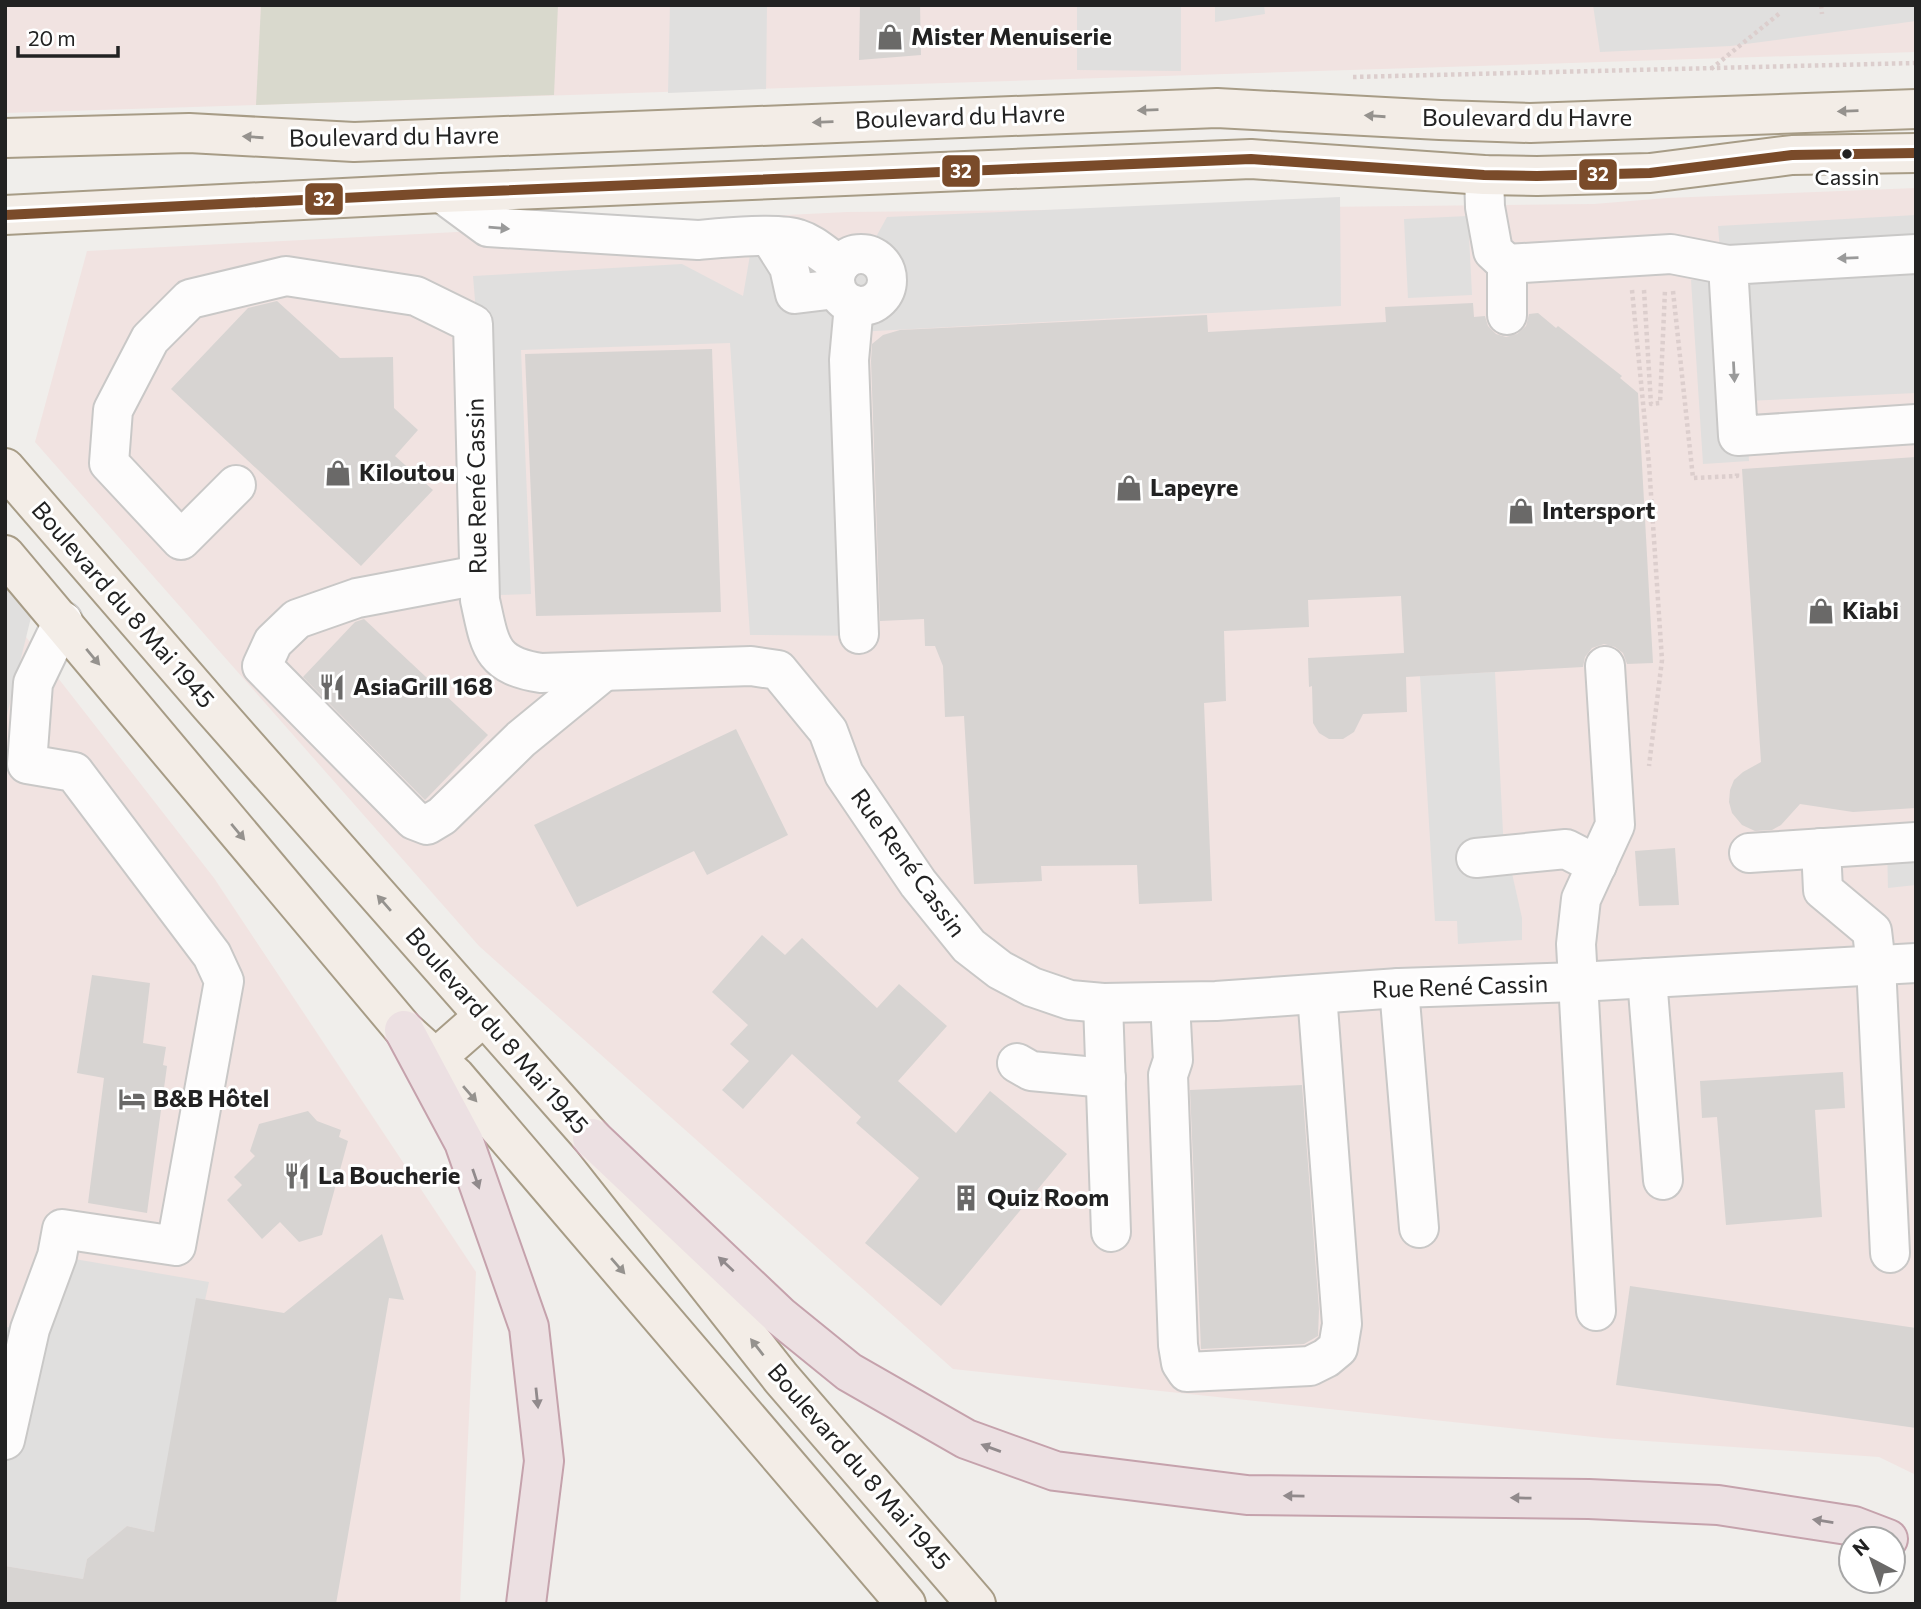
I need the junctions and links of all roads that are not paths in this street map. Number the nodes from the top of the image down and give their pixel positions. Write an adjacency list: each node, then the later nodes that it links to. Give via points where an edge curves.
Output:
1 (1916, 109): 2 (main road, Boulevard du Havre, one-way to 2, via 1530,123 1217,108 354,142 189,133)
2 (11, 140)
3 (1916, 153): 4 (main road, via 1792,155 1650,173)
4 (1484, 176): 5 (main road, via 1251,159); 9 (street, via 1493,251)
5 (442, 192): 6 (main road); 7 (street, one-way to 7, via 488,227 698,240)
6 (5, 215)
7 (769, 237): 11 (street, via 794,237 814,246); 11 (street, via 789,267 795,294)
8 (1916, 254): 10 (street, one-way to 10)
9 (1507, 264): 10 (street, via 1671,254); 12 (street)
10 (1728, 265): 13 (street, one-way to 13, via 1738,436)
11 (844, 286): 19 (street)
12 (1507, 315)
13 (1916, 424)
14 (5, 468): 35 (main road, Boulevard du 8 Mai 1945, one-way to 14)
15 (236, 485): 17 (street, Rue René Cassin, via 181,540 109,463 113,410 150,339 190,299 286,276 416,296 472,324)
16 (5, 555): 18 (main road)
17 (479, 575): 21 (street, Rue René Cassin, via 490,643 501,659 519,670 541,673); 21 (street, via 357,598 297,620 272,642 262,666 414,820 427,825)
18 (63, 621): 36 (main road, one-way to 36); 46 (street, via 33,683 27,764 74,772 212,955 224,981 176,1246 62,1229 30,1329)
19 (859, 634)
20 (1605, 666): 26 (street, via 1615,825)
21 (604, 671): 34 (street, Rue René Cassin, via 751,666 778,670 828,731 844,774 918,883 969,946 1032,987 1070,1000)
22 (1916, 842): 23 (street)
23 (1821, 848): 24 (street); 28 (street, via 1823,890 1872,931)
24 (1749, 853)
25 (1476, 858): 26 (street, via 1566,849)
26 (1597, 865): 30 (street, via 1581,899)
27 (1916, 963): 28 (street, Rue René Cassin)
28 (1876, 965): 29 (street, Rue René Cassin); 44 (street)
29 (1647, 978): 30 (street, Rue René Cassin); 41 (street)
30 (1578, 982): 31 (street, Rue René Cassin); 45 (street)
31 (1398, 988): 32 (street, Rue René Cassin); 42 (street)
32 (1317, 994): 33 (street, Rue René Cassin); 33 (street, via 1342,1324 1338,1348 1310,1366 1188,1372 1181,1363 1168,1075 1173,1060)
33 (1170, 1002): 34 (street, Rue René Cassin)
34 (1104, 1003): 39 (street)
35 (484, 1016): 37 (main road); 40 (main road, Boulevard du 8 Mai 1945)
36 (404, 1030): 37 (main road); 48 (highway, one-way to 48, via 464,1142 529,1327 544,1461)
37 (435, 1059): 49 (main road, one-way to 49, via 464,1087)
38 (1017, 1063): 39 (street, via 1031,1071)
39 (1106, 1078): 43 (street)
40 (592, 1138): 47 (highway, one-way to 40, via 1718,1505 1247,1495 1055,1471 966,1439 849,1372 780,1316); 50 (main road, Boulevard du 8 Mai 1945, one-way to 40, via 781,1378)
41 (1663, 1180)
42 (1419, 1228)
43 (1111, 1232)
44 (1890, 1253)
45 (1596, 1311)
46 (5, 1440)
47 (1848, 1525)
48 (526, 1604)
49 (906, 1604)
50 (976, 1604)

